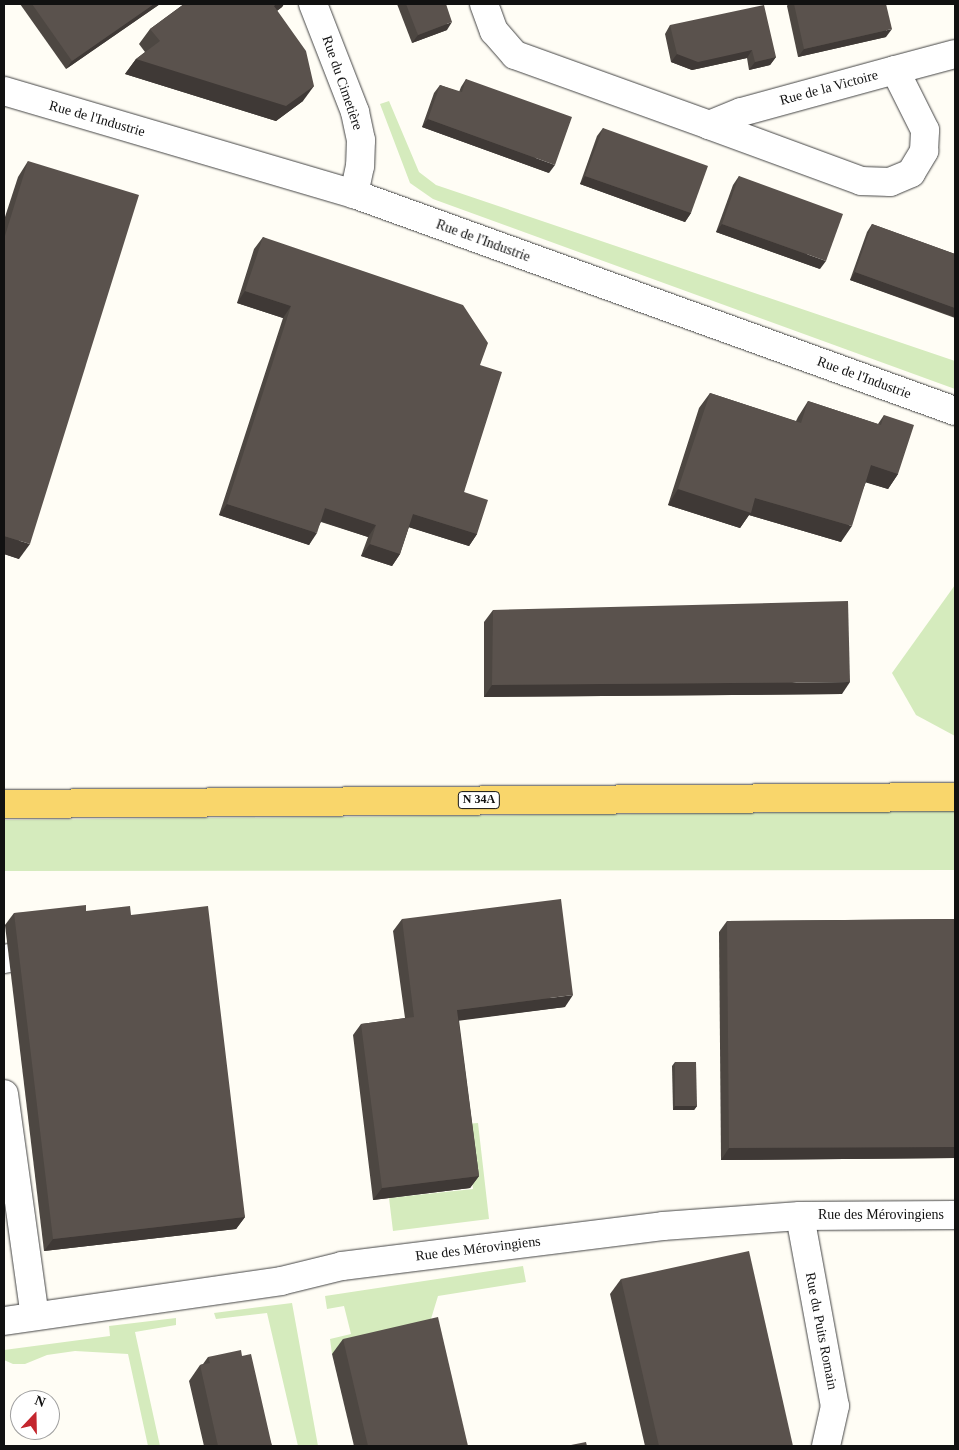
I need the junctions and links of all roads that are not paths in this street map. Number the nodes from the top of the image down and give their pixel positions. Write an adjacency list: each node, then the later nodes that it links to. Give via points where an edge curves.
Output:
1 (313, 4): 7 (street, Rue du Cimetière, via 355,112 360,166)
2 (484, 4): 6 (street, Rue de la Victoire, via 494,31 516,55)
3 (955, 54): 4 (street)
4 (895, 70): 6 (street, Rue de la Victoire, via 741,112); 6 (street, Rue de la Victoire, via 925,130 924,151 911,173 890,182 861,181)
5 (4, 91): 7 (street, Rue de l'Industrie)
6 (709, 126)
7 (354, 194): 8 (street, Rue de l'Industrie)
8 (955, 411)
9 (955, 797): 10 (main road, N 34A)
10 (4, 804)
11 (10, 1085): 14 (street, via 31,1213)
12 (955, 1215): 13 (street, Rue des Mérovingiens)
13 (800, 1216): 14 (street, Rue des Mérovingiens, via 663,1226 342,1266 281,1281); 16 (street, Rue du Puits Romain, via 836,1406)
14 (35, 1316): 15 (street, Rue des Mérovingiens)
15 (4, 1321)
16 (826, 1446)

